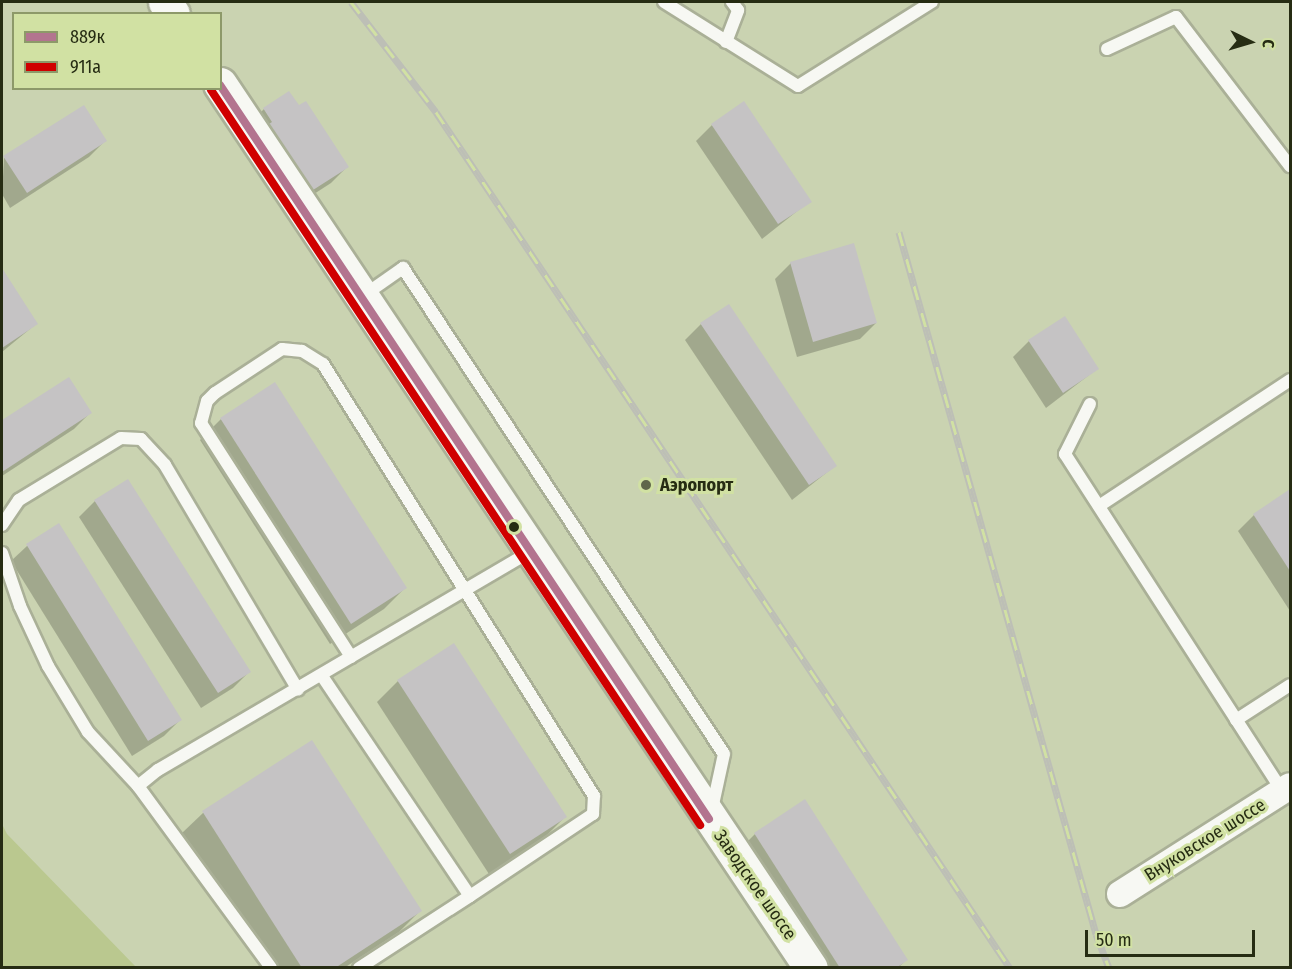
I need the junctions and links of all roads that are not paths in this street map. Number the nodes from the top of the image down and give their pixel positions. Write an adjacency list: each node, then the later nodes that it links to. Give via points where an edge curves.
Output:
1 (664, 2): 4 (lane)
2 (732, 2): 4 (lane, via 738,10)
3 (932, 2): 4 (lane, via 798,86)
4 (726, 42)
5 (1107, 49): 7 (lane, via 1176,17)
6 (222, 87): 8 (street, Заводское шоссе)
7 (1290, 166)
8 (363, 296): 13 (street, Заводское шоссе); 23 (lane, via 403,268 724,754)
9 (1290, 380): 11 (lane)
10 (1090, 404): 11 (lane, via 1065,454)
11 (1099, 506): 20 (lane)
12 (2, 525): 19 (lane, via 19,500 121,438 141,439 165,465)
13 (531, 551): 15 (lane); 23 (street, Заводское шоссе)
14 (2, 553): 21 (lane, via 20,606 48,666 88,732)
15 (463, 590): 16 (lane); 16 (lane, via 323,364 302,351 282,348 215,393 207,401 201,423); 25 (lane, via 594,796 595,807 590,820)
16 (351, 657): 17 (lane)
17 (322, 676): 19 (lane); 25 (lane)
18 (1290, 685): 20 (lane)
19 (298, 690): 21 (lane, via 158,770)
20 (1236, 720): 22 (lane)
21 (138, 786): 26 (lane)
22 (1286, 788): 24 (street, Внуковское шоссе)
23 (709, 819): 28 (street, Заводское шоссе)
24 (1120, 894)
25 (470, 896): 27 (lane)
26 (271, 968)
27 (359, 968)
28 (811, 968)

